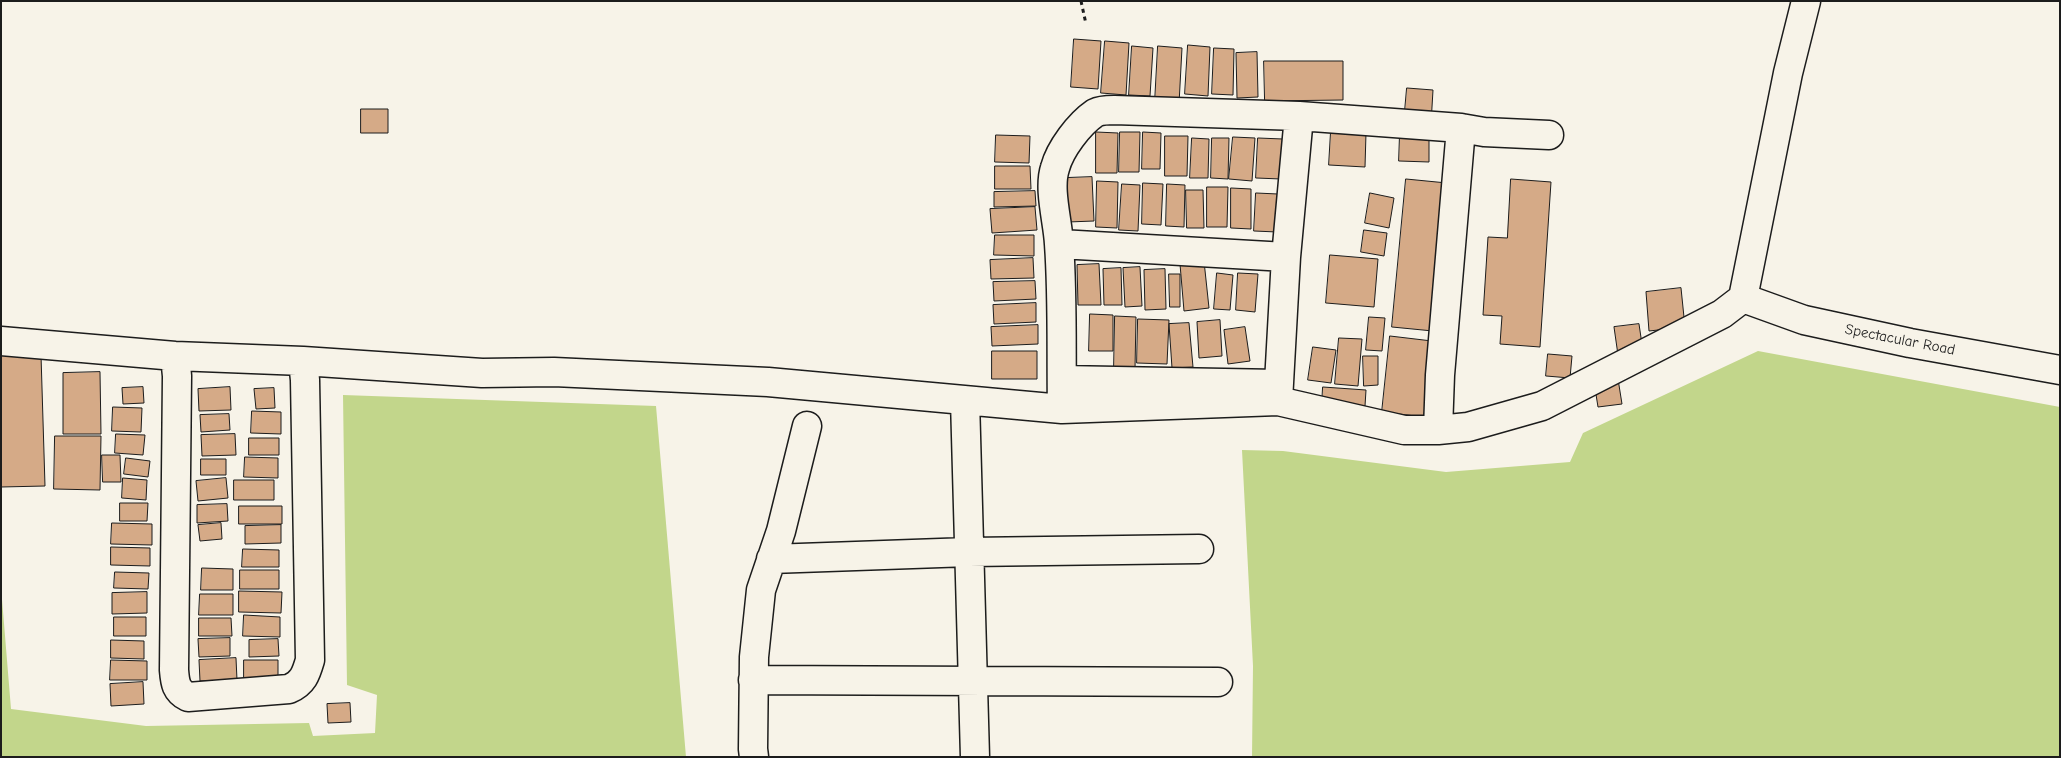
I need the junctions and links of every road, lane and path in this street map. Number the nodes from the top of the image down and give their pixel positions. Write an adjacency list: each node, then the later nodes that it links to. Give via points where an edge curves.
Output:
1 (1081, 1): 3 (path)
2 (1806, 1): 9 (street, via 1788,73)
3 (1086, 24)
4 (1299, 116): 5 (street); 7 (street, via 1102,110 1074,136 1054,168); 8 (street)
5 (1461, 128): 6 (street); 19 (street)
6 (1549, 135)
7 (1060, 244): 8 (street); 14 (street)
8 (1286, 257): 15 (street)
9 (1743, 298): 13 (street, Spectacular Road, via 1813,322 1910,344); 19 (street, via 1722,314 1542,406 1468,427)
10 (1, 341): 11 (street)
11 (175, 356): 12 (street); 12 (street, via 174,670 180,694 188,697 289,689 298,686 306,675 310,660)
12 (303, 361): 16 (street, via 482,373 554,372 768,382)
13 (2060, 370)
14 (1062, 380): 15 (street); 17 (street)
15 (1278, 393): 17 (street); 19 (street, via 1404,430)
16 (965, 400): 17 (street); 21 (street)
17 (1062, 409)
18 (807, 426): 22 (street)
19 (1438, 430)
20 (1199, 549): 21 (street)
21 (969, 552): 22 (street); 24 (street)
22 (771, 559): 23 (street, via 761,590)
23 (753, 680): 24 (street); 26 (street)
24 (973, 682): 25 (street); 27 (street)
25 (1218, 682)
26 (754, 757)
27 (975, 757)

